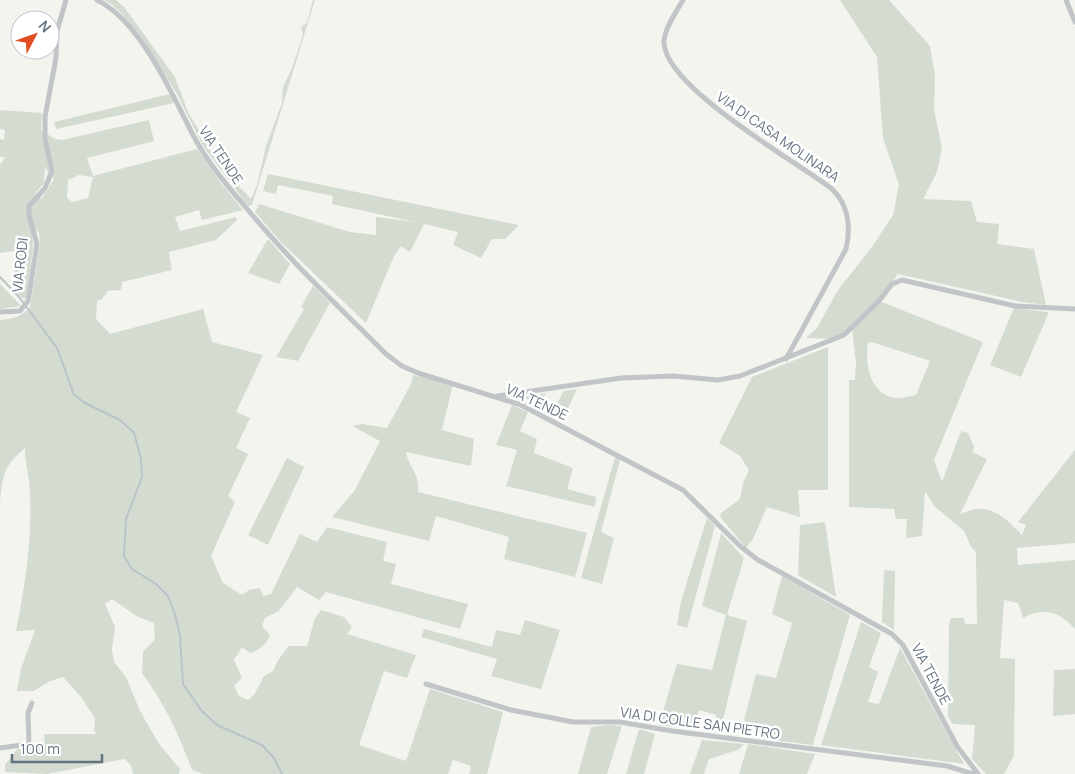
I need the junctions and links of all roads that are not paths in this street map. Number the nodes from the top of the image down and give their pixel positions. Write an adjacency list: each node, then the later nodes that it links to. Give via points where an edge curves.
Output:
1 (66, 0): 7 (street, VIA RODI, via 57,31 56,58 45,118 45,139 52,171 45,188 29,210 37,244 29,294 24,309)
2 (97, 0): 9 (street, VIA TENDE, via 124,21 162,74 196,141 218,174 310,279 402,366)
3 (683, 0): 8 (street, VIA DI CASA MOLINARA, via 664,42 679,74 704,99 832,189 846,207 846,250)
4 (1066, 0): 5 (street)
5 (1075, 22)
6 (1075, 309): 8 (street, via 1015,306 902,280 892,284 844,335)
7 (0, 312)
8 (786, 359): 9 (street, via 754,372 718,380 673,376 621,378)
9 (496, 396): 14 (street, VIA TENDE, via 568,428 683,490 758,560 892,634 904,645 957,746)
10 (426, 684): 13 (street, VIA DI COLLE SAN PIETRO, via 511,710 563,721 620,722 672,732 947,766)
11 (32, 703): 12 (street, via 28,713 28,744)
12 (0, 748)
13 (973, 774)
14 (978, 774)

